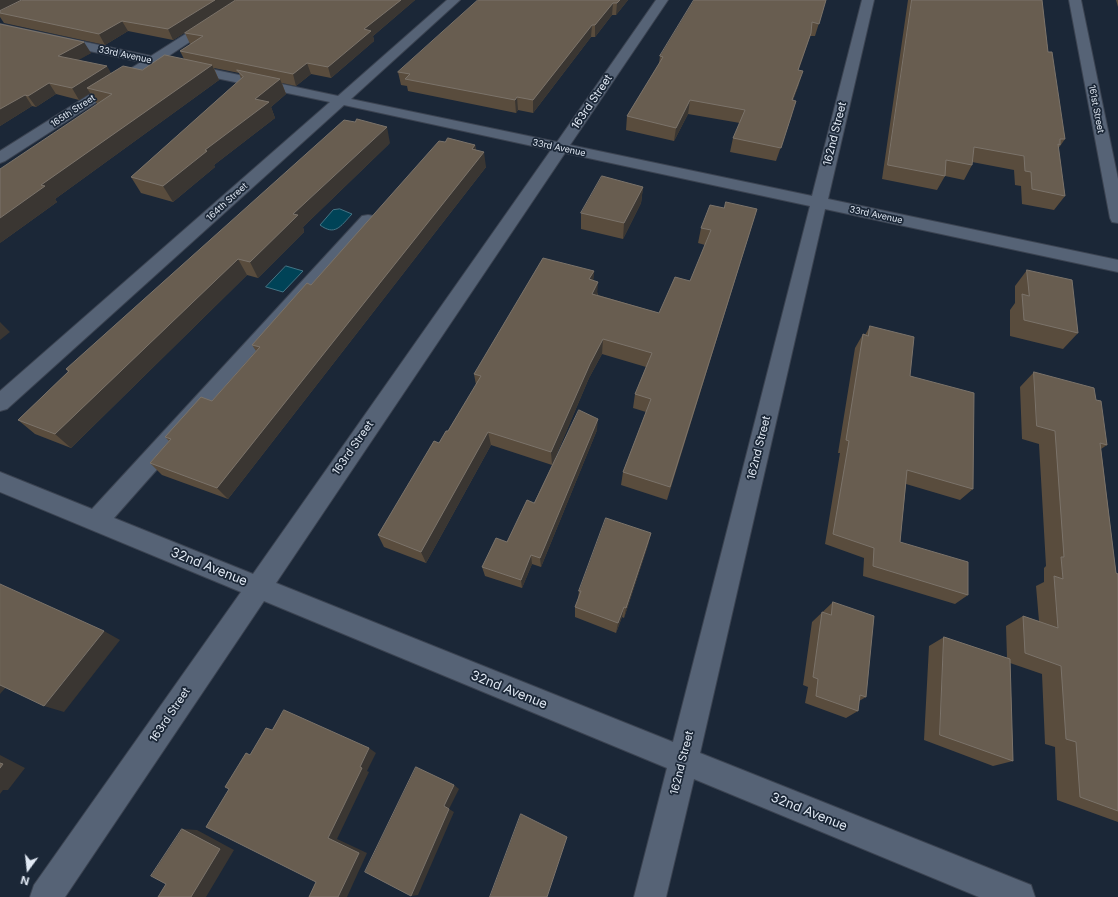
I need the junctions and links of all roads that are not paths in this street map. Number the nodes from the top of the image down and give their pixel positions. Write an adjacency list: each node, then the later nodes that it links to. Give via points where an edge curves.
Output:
1 (247, 0): 7 (street, 165th Street)
2 (454, 0): 8 (street, 164th Street)
3 (662, 0): 9 (street, 163rd Street)
4 (868, 0): 11 (street, 162nd Street)
5 (1075, 0): 12 (street, 161st Street)
6 (0, 28): 7 (street, 33rd Avenue)
7 (151, 61): 8 (street, 33rd Avenue); 10 (street, 165th Street)
8 (340, 101): 9 (street, 33rd Avenue); 15 (street, 164th Street)
9 (561, 148): 11 (street, 33rd Avenue); 18 (street, 163rd Street)
10 (0, 158)
11 (818, 203): 14 (street, 33rd Avenue); 19 (street, 162nd Street)
12 (1118, 218)
13 (368, 220): 17 (street)
14 (1118, 266)
15 (0, 403)
16 (0, 482): 17 (street, 32nd Avenue)
17 (96, 521): 18 (street, 32nd Avenue)
18 (258, 586): 19 (street, 32nd Avenue); 20 (street, 163rd Street)
19 (683, 761): 21 (street, 162nd Street); 22 (street, 32nd Avenue)
20 (46, 897)
21 (650, 897)
22 (1019, 897)

